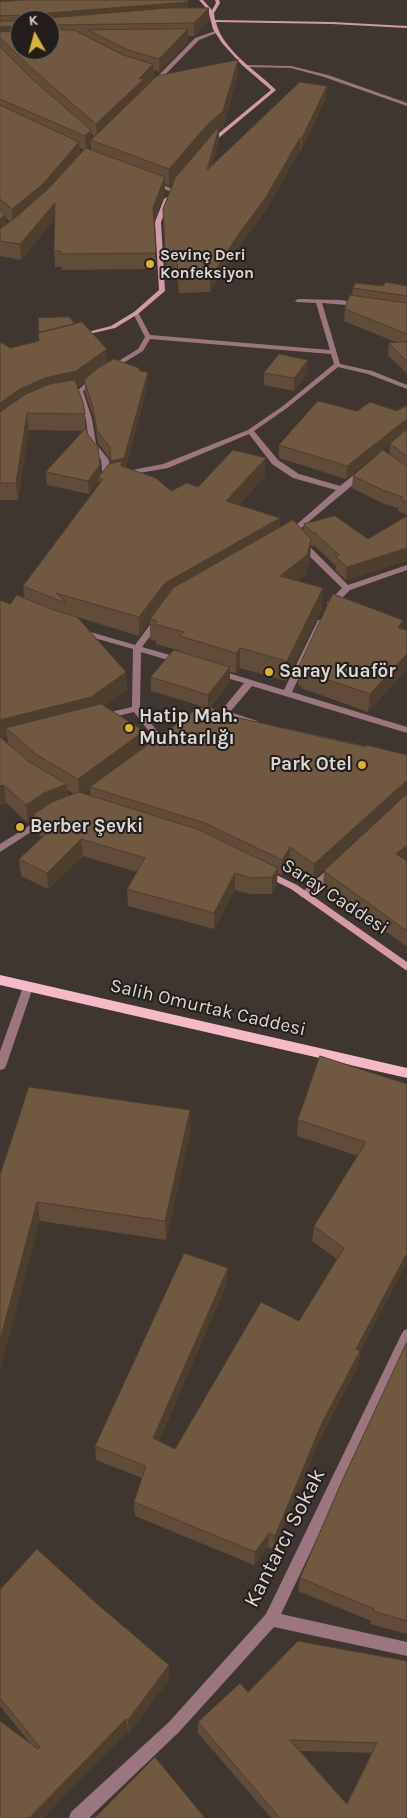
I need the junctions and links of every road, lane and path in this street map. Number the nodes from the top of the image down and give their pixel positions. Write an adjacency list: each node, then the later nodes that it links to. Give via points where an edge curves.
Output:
1 (201, 0): 4 (main road)
2 (218, 0): 4 (main road)
3 (206, 17): 4 (street)
4 (214, 17): 5 (main road); 6 (main road)
5 (407, 27)
6 (217, 32): 8 (street); 9 (main road)
7 (188, 39): 8 (street)
8 (197, 39): 12 (street)
9 (248, 67): 10 (street); 14 (street, via 291,67); 15 (main road, via 274,90)
10 (239, 71)
11 (155, 74): 12 (street)
12 (162, 76): 13 (street, via 154,89)
13 (162, 88)
14 (407, 105)
15 (206, 148)
16 (144, 180): 18 (street)
17 (176, 183): 18 (main road)
18 (171, 190): 22 (main road, via 158,222 162,291)
19 (298, 301): 20 (street)
20 (318, 301): 21 (street); 25 (street)
21 (366, 305)
22 (136, 313): 23 (street); 24 (main road, via 113,327)
23 (148, 337): 25 (street); 30 (street, via 141,350 76,392 89,419 93,444 105,460)
24 (69, 338)
25 (333, 352): 26 (street)
26 (337, 365): 27 (street, via 370,372); 28 (street)
27 (407, 386)
28 (250, 431): 30 (street, via 165,466); 32 (street, via 275,462 296,476)
29 (368, 468): 32 (street)
30 (107, 478): 31 (street)
31 (102, 485)
32 (341, 489): 33 (street)
33 (293, 534): 34 (street); 36 (street)
34 (284, 539)
35 (407, 567): 36 (street)
36 (347, 588): 43 (street, via 332,602)
37 (164, 612): 39 (street)
38 (67, 627): 39 (street)
39 (137, 648): 40 (street); 44 (street)
40 (194, 665)
41 (212, 671): 42 (street)
42 (250, 682): 43 (street); 45 (street)
43 (287, 693): 49 (street)
44 (136, 709): 47 (street); 50 (street, via 157,744)
45 (224, 713): 46 (street); 48 (street)
46 (201, 717)
47 (100, 718)
48 (261, 725)
49 (407, 730)
50 (169, 736)
51 (57, 812): 52 (street)
52 (0, 849)
53 (342, 861): 55 (street)
54 (252, 866): 55 (main road, Saray Caddesi)
55 (305, 895): 56 (main road, Saray Caddesi)
56 (407, 967)
57 (0, 980): 58 (main road, Salih Omurtak Caddesi)
58 (28, 987): 59 (street); 60 (main road, Salih Omurtak Caddesi)
59 (0, 1066)
60 (407, 1073)
61 (407, 1335): 62 (street, Kantarcı Sokak)
62 (271, 1619): 63 (street); 64 (street, Kantarcı Sokak, via 174,1728)
63 (407, 1649)
64 (78, 1818)

